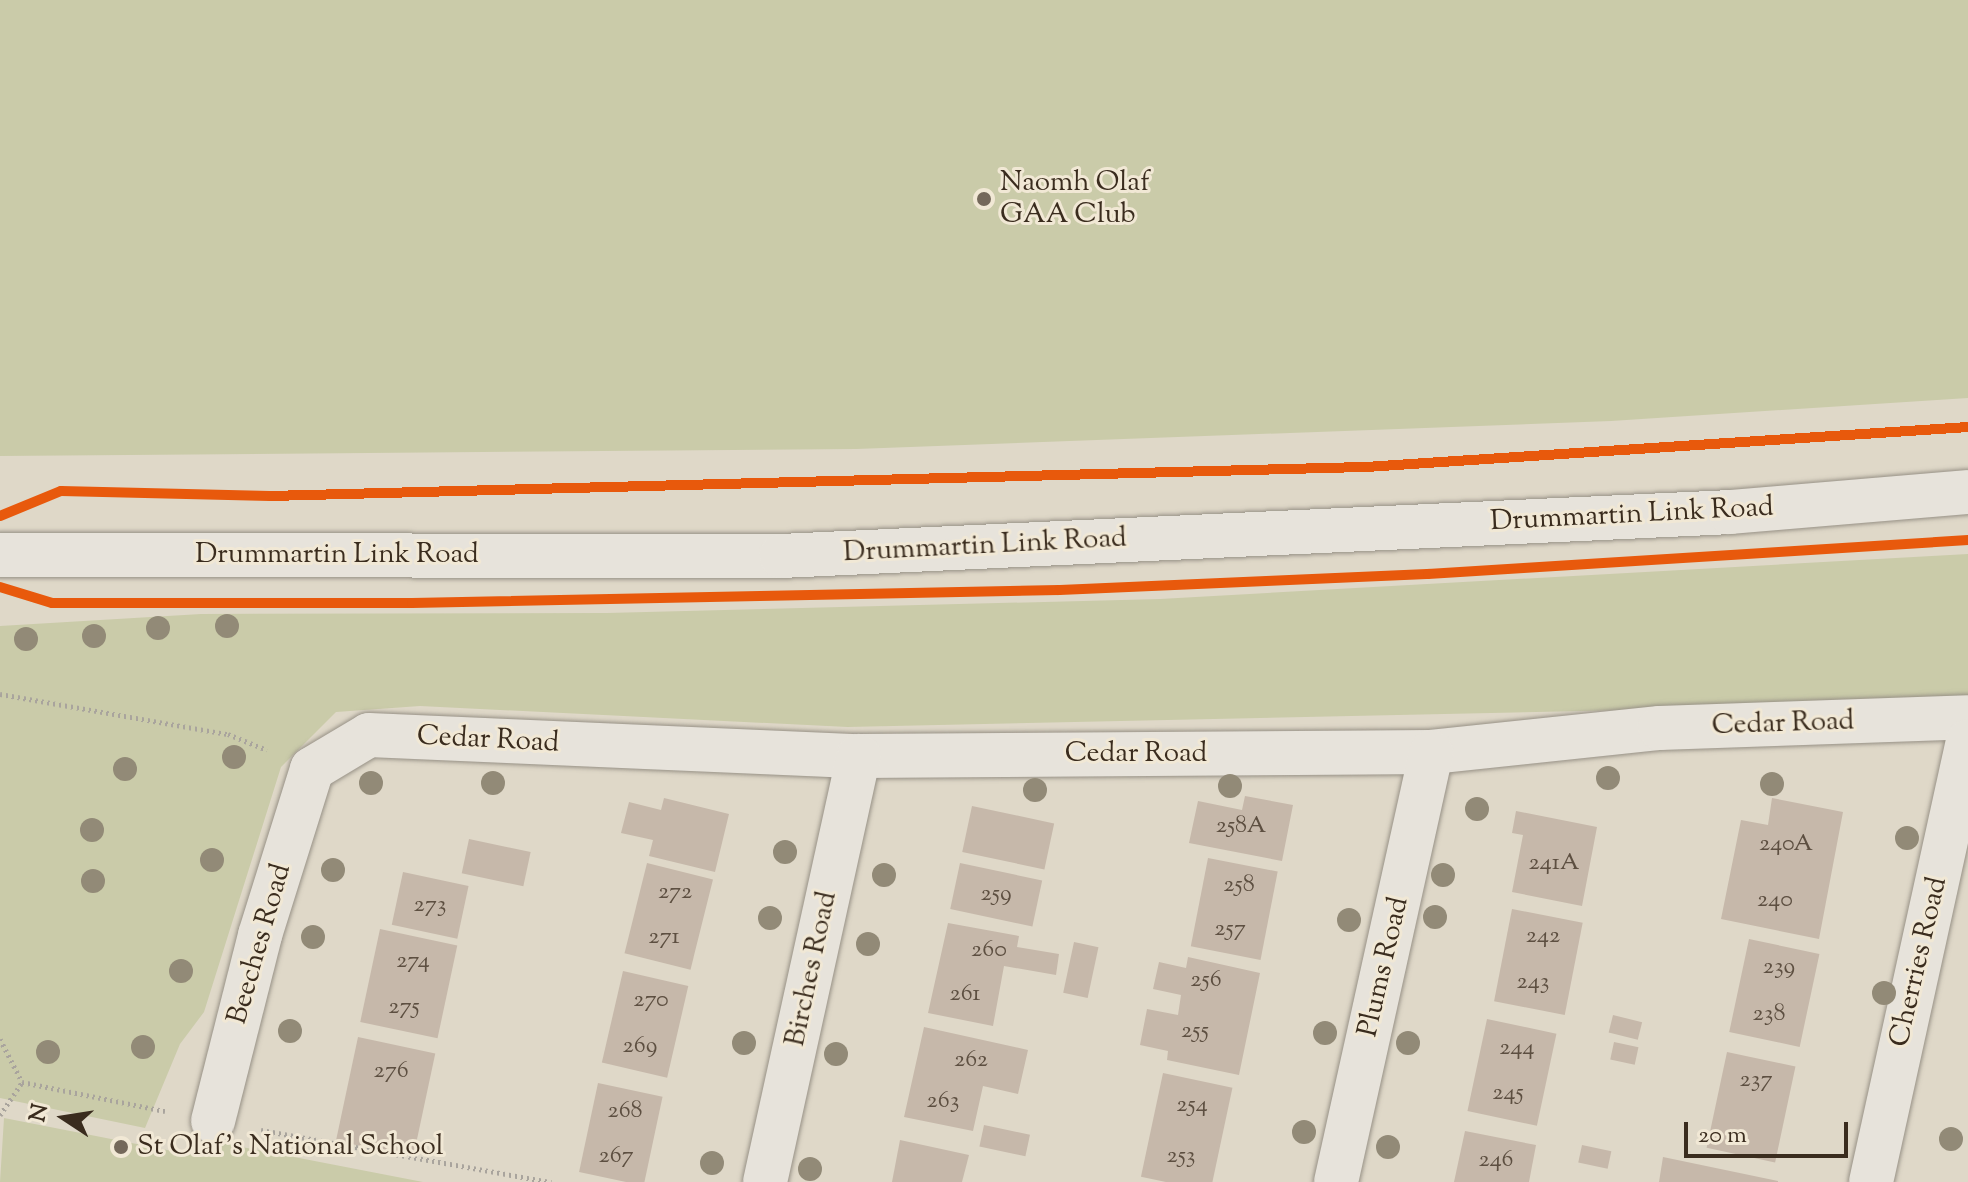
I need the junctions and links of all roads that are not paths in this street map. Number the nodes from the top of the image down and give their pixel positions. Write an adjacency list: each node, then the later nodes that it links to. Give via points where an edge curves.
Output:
1 (1968, 492): 2 (street, Drummartin Link Road, via 1730,512 781,556)
2 (0, 555)
3 (1968, 717): 5 (street, Cedar Road, via 1660,728)
4 (1968, 742): 11 (street, Cherries Road)
5 (1431, 752): 6 (street, Cedar Road); 10 (street, Plums Road)
6 (859, 756): 7 (street, Cedar Road, via 369,735); 9 (street, Birches Road)
7 (312, 769): 8 (street, Beeches Road, via 260,935)
8 (213, 1121)
9 (765, 1182)
10 (1336, 1182)
11 (1871, 1182)

